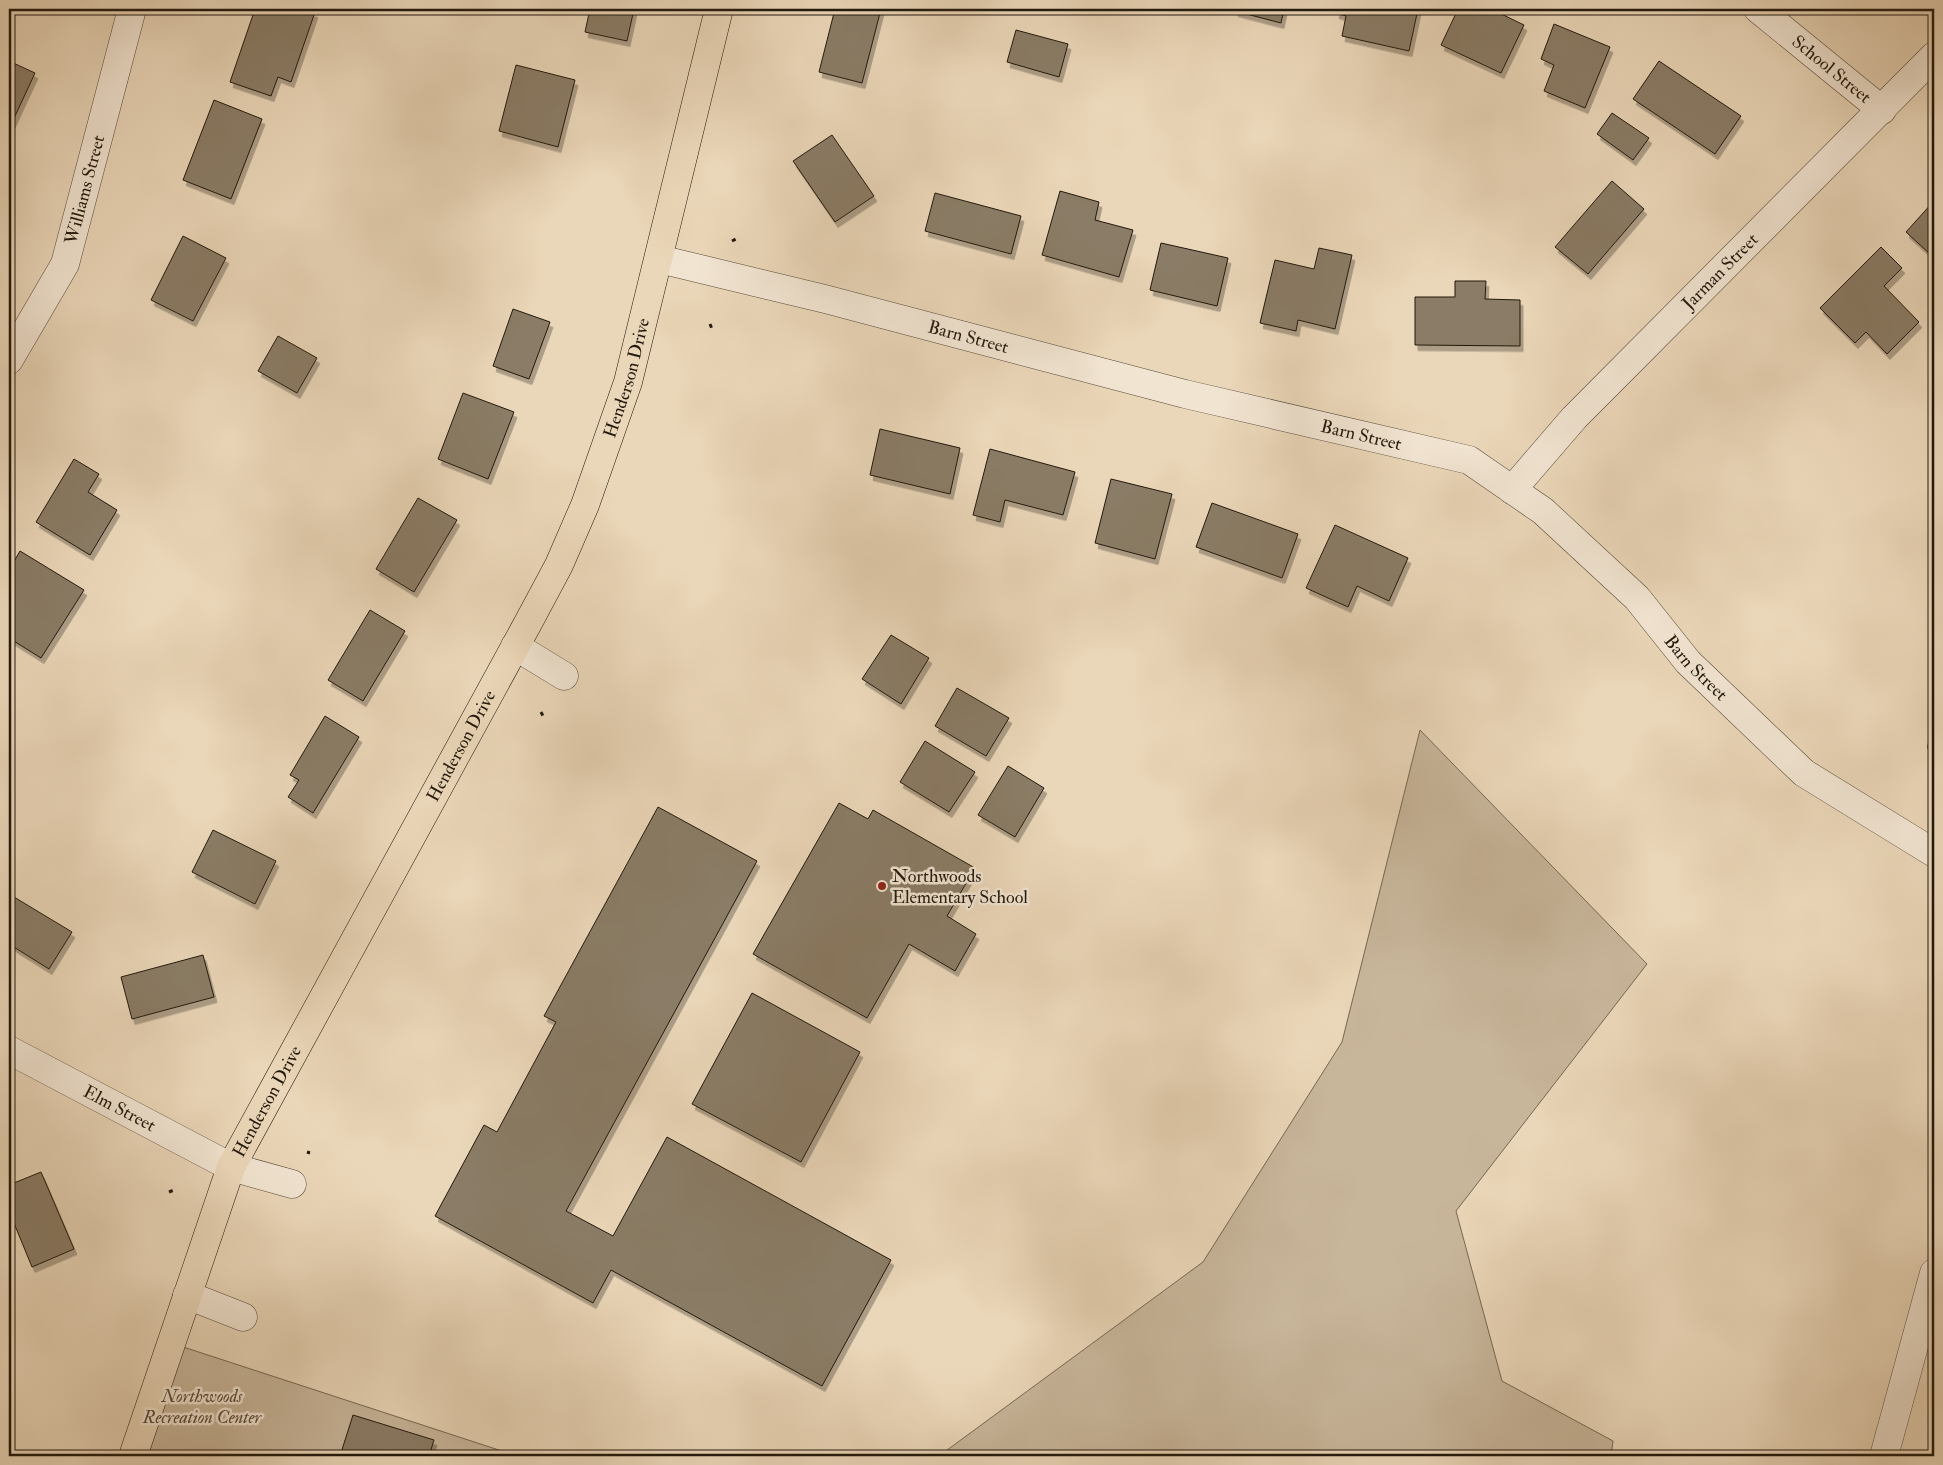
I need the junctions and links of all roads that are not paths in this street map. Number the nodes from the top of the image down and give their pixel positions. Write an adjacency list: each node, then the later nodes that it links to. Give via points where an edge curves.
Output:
1 (132, 9): 7 (street, Williams Street, via 65,264)
2 (718, 9): 6 (main road, Henderson Drive)
3 (1758, 9): 5 (street, School Street)
4 (1934, 56): 5 (street, Jarman Street)
5 (1882, 110): 8 (street, Jarman Street, via 1574,418)
6 (659, 259): 8 (street, Barn Street, via 825,299 1185,394 1469,460); 9 (main road, Henderson Drive, via 628,382 585,505 559,565)
7 (9, 360)
8 (1512, 490): 11 (street, Barn Street, via 1543,511 1637,598 1688,662 1804,773)
9 (515, 646): 10 (street); 13 (main road, Henderson Drive)
10 (564, 676)
11 (1934, 853)
12 (9, 1050): 13 (street, Elm Street)
13 (231, 1167): 14 (street, Elm Street); 16 (main road, Henderson Drive)
14 (292, 1184)
15 (1934, 1273): 19 (street)
16 (187, 1295): 17 (street); 18 (main road, Henderson Drive)
17 (242, 1317)
18 (134, 1456)
19 (1884, 1456)

